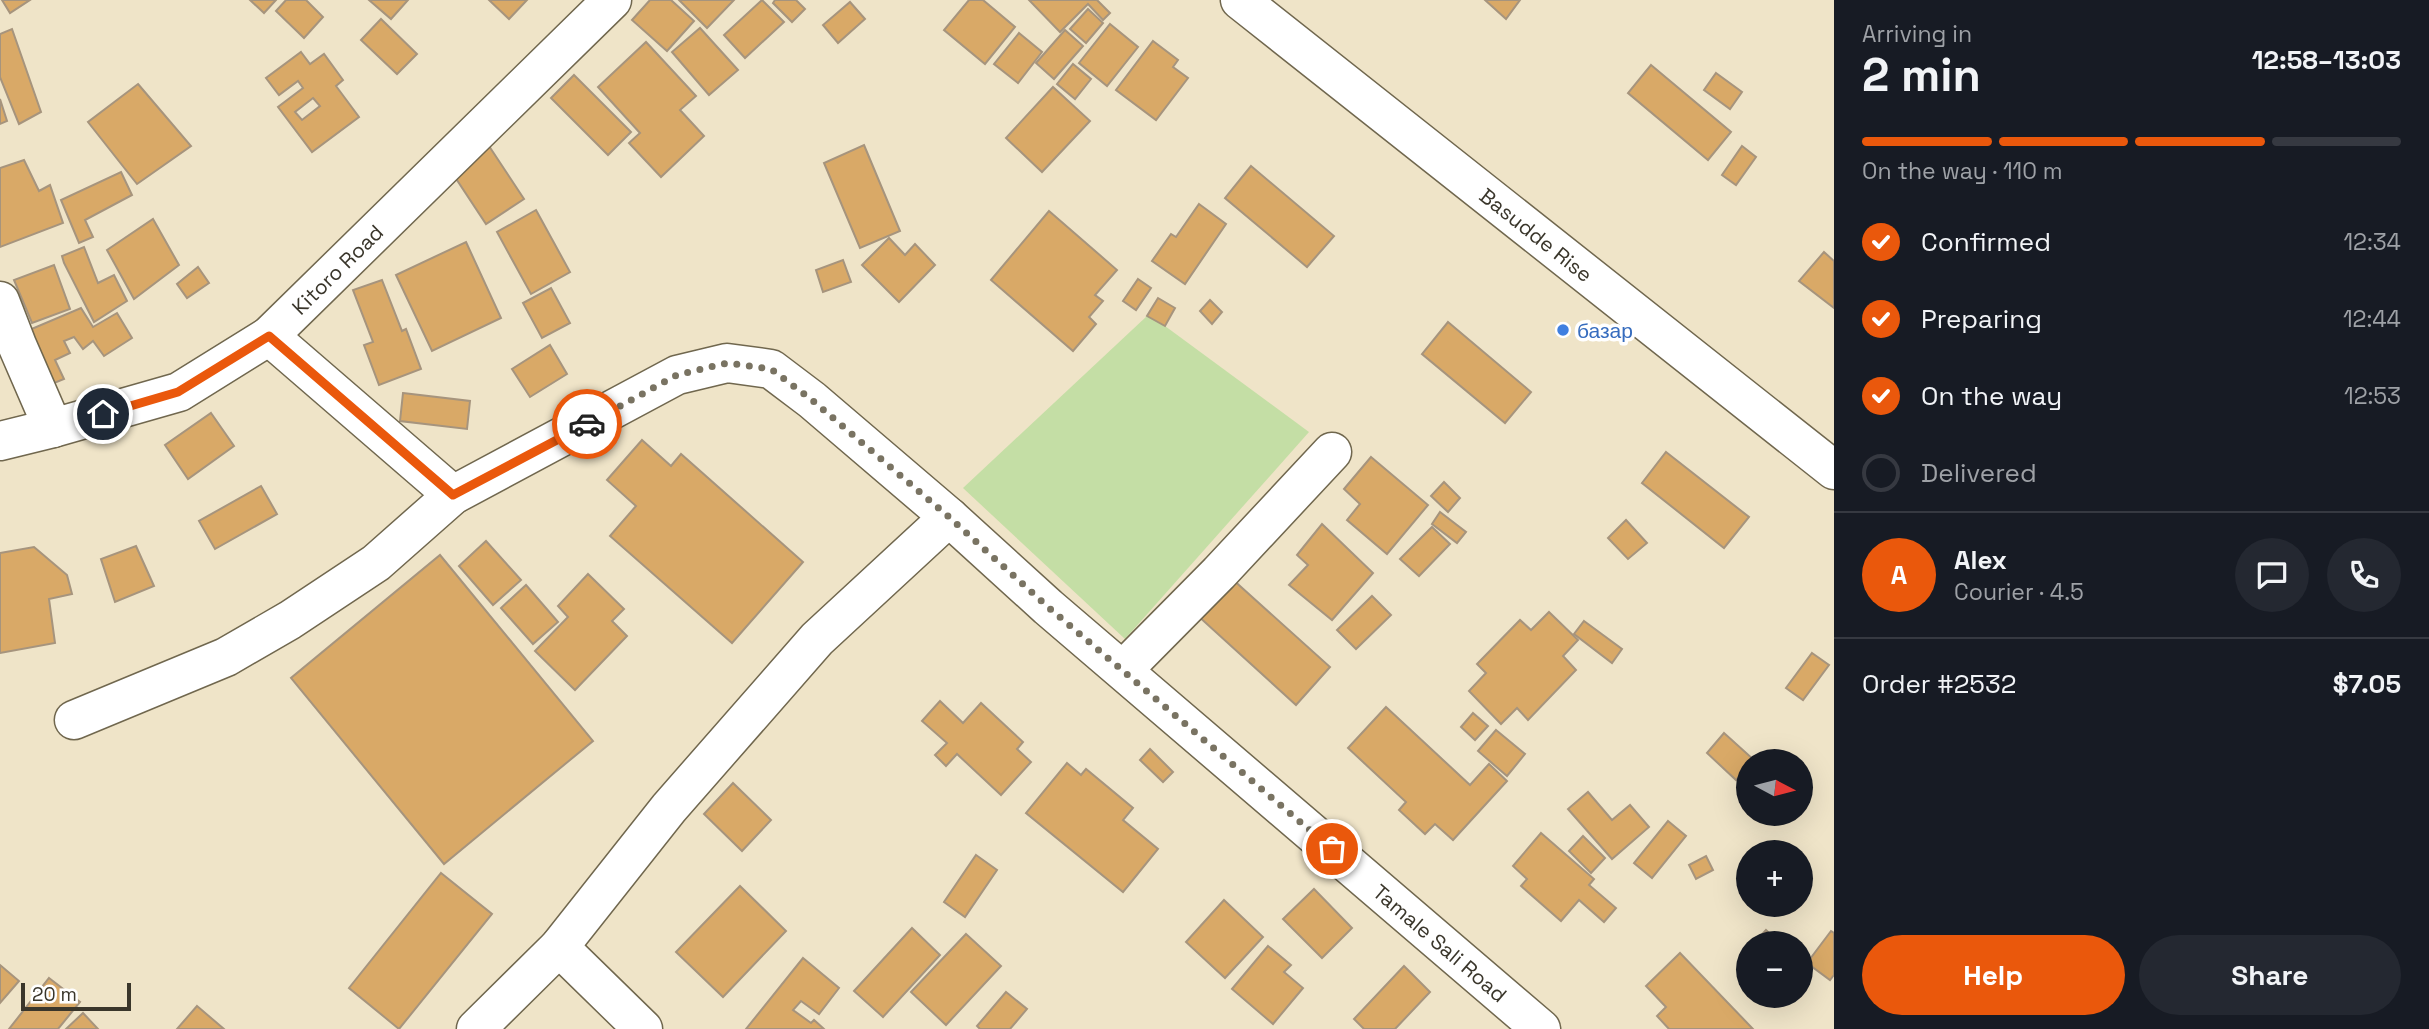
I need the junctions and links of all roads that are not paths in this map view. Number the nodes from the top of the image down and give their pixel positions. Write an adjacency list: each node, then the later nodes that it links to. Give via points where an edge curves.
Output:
1 (612, 0): 4 (street, Kitoro Road)
2 (1240, 0): 8 (street, Basudde Rise)
3 (0, 301): 5 (street)
4 (269, 336): 5 (street, Kitoro Road, via 178,392); 9 (street)
5 (53, 428): 6 (street, Kitoro Road)
6 (0, 441)
7 (1332, 452): 11 (street)
8 (1834, 470)
9 (453, 495): 10 (street, Tamale Sali Road, via 677,375 727,363 771,369); 12 (street, Tamale Sali Road, via 376,563 279,626 226,657)
10 (949, 517): 11 (street, Tamale Sali Road); 13 (street, via 817,639 669,808)
11 (1122, 670): 16 (street, Tamale Sali Road)
12 (74, 720)
13 (559, 947): 14 (street); 15 (street)
14 (476, 1029)
15 (643, 1029)
16 (1541, 1029)

